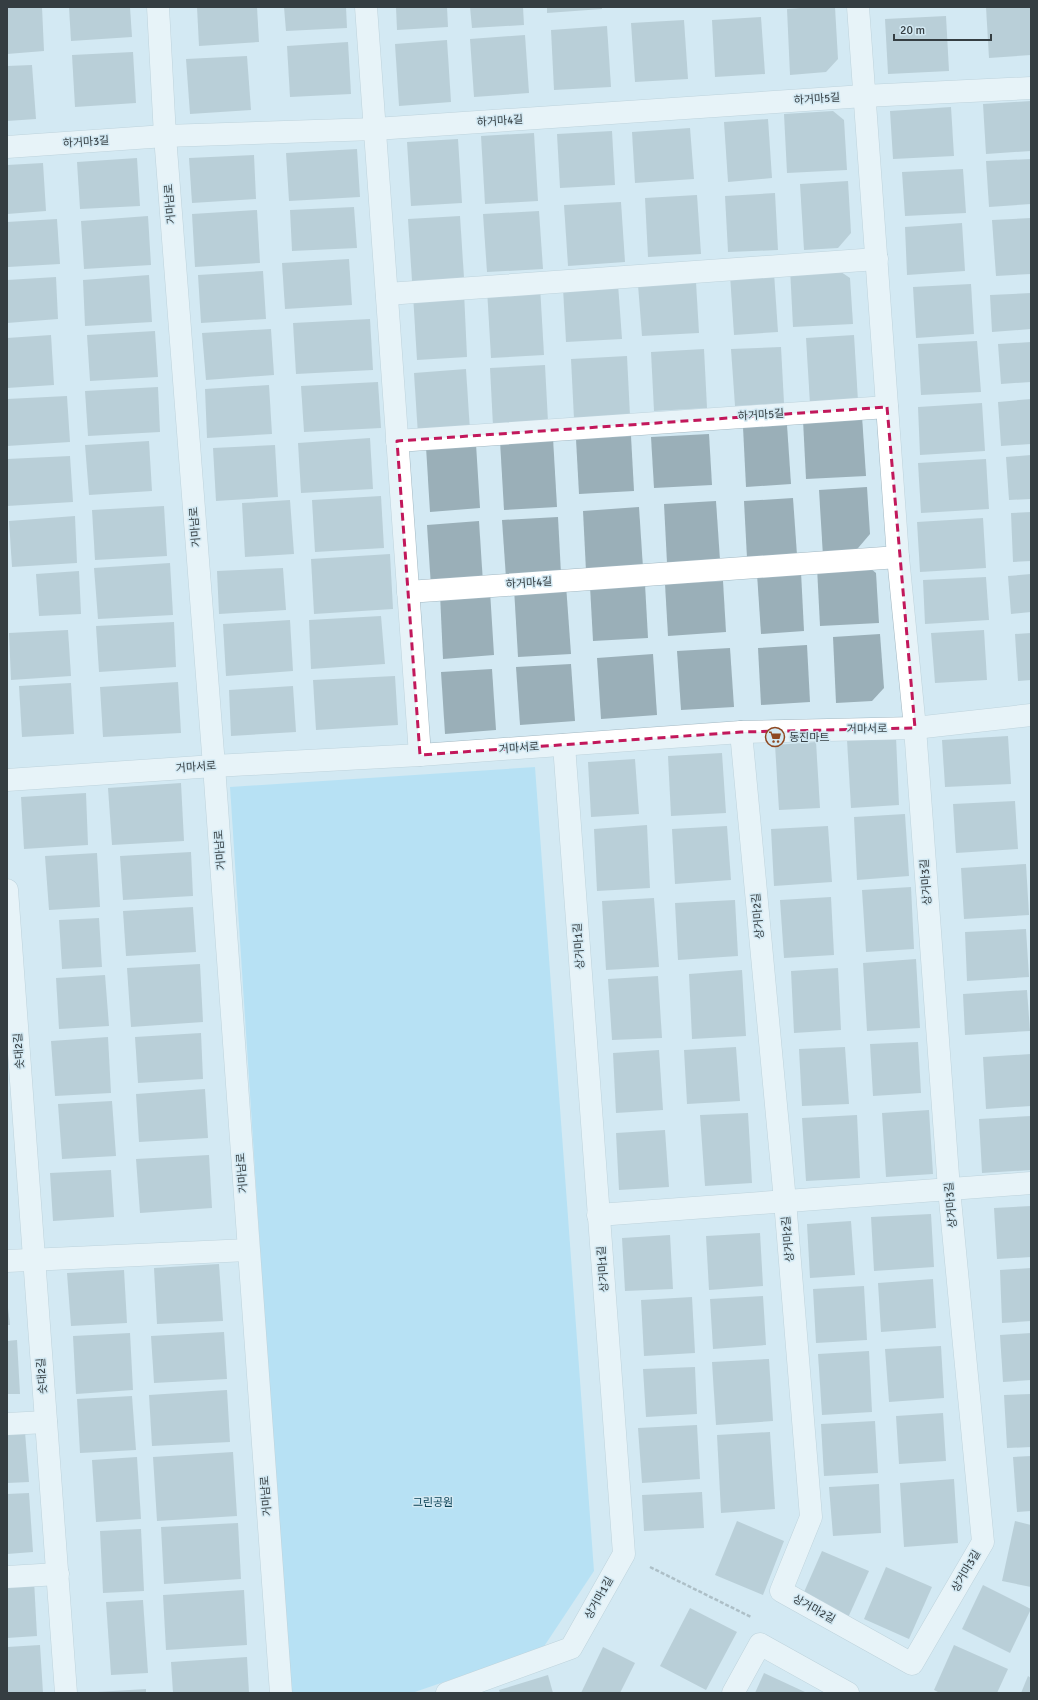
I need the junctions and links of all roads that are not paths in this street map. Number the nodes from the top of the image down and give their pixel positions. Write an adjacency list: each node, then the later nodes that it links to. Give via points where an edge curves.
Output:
1 (158, 7): 8 (street, 거마남로)
2 (366, 7): 7 (street)
3 (858, 7): 5 (street)
4 (1031, 88): 5 (street, 하거마5길)
5 (864, 96): 6 (street, 하거마5길); 10 (street)
6 (625, 112): 7 (street, 하거마4길)
7 (374, 129): 8 (street, 하거마4길); 11 (street)
8 (165, 136): 9 (street, 하거마3길); 21 (street, 거마남로)
9 (7, 147)
10 (877, 259): 11 (street); 12 (street)
11 (387, 294): 13 (street)
12 (887, 407): 13 (street, 하거마5길); 14 (street)
13 (397, 441): 15 (street)
14 (898, 557): 15 (street, 하거마4길); 17 (street)
15 (408, 592): 20 (street)
16 (1031, 715): 17 (street, 거마서로)
17 (915, 728): 18 (street, 거마서로); 27 (street, 상거마3길)
18 (741, 732): 19 (street, 거마서로); 28 (street, 상거마2길)
19 (564, 745): 20 (street, 거마서로); 29 (street, 상거마1길)
20 (420, 755): 21 (street, 거마서로)
21 (214, 766): 22 (street, 거마서로); 30 (street, 거마남로)
22 (7, 780)
23 (7, 890): 24 (street, 솟대2길)
24 (9, 945): 25 (street, 솟대2길)
25 (15, 1109): 31 (street, 솟대2길)
26 (1031, 1183): 27 (street)
27 (949, 1189): 28 (street); 37 (street, 상거마3길, via 983,1542)
28 (784, 1201): 29 (street); 37 (street, 상거마2길, via 812,1518 781,1591)
29 (598, 1215): 40 (street, 상거마1길, via 624,1554 571,1648)
30 (248, 1250): 31 (street); 39 (street, 거마남로)
31 (34, 1259): 32 (street); 33 (street, 솟대2길)
32 (7, 1261)
33 (46, 1422): 34 (street); 35 (street, 솟대2길)
34 (7, 1424)
35 (58, 1574): 36 (street); 38 (street, 솟대2길)
36 (7, 1577)
37 (912, 1664)
38 (66, 1693)
39 (281, 1693)
40 (447, 1693)
41 (733, 1693): 42 (street, via 760,1644)
42 (848, 1693)

